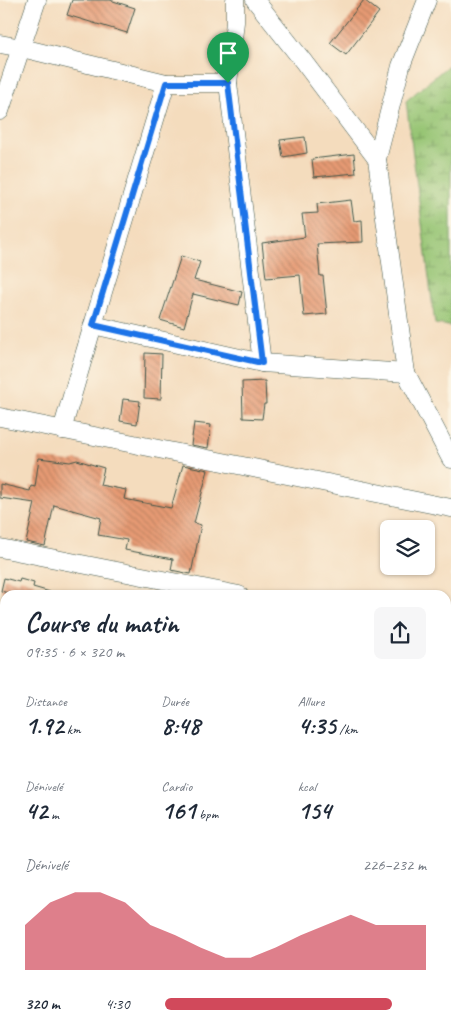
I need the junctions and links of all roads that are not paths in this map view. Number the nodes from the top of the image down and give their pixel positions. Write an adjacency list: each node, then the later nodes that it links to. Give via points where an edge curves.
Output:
1 (37, 0): 6 (street)
2 (236, 0): 8 (street)
3 (255, 0): 10 (street)
4 (428, 0): 10 (street, via 400,66)
5 (0, 44): 6 (street)
6 (22, 48): 7 (street); 9 (street)
7 (166, 83): 8 (street); 11 (street)
8 (228, 83): 12 (street)
9 (0, 111)
10 (376, 160): 13 (street)
11 (93, 325): 12 (street); 15 (street)
12 (262, 363): 13 (street)
13 (406, 373): 16 (street)
14 (0, 417): 15 (street)
15 (62, 430): 17 (street)
16 (451, 459)
17 (451, 508)
18 (0, 548): 19 (street)
19 (214, 590)

